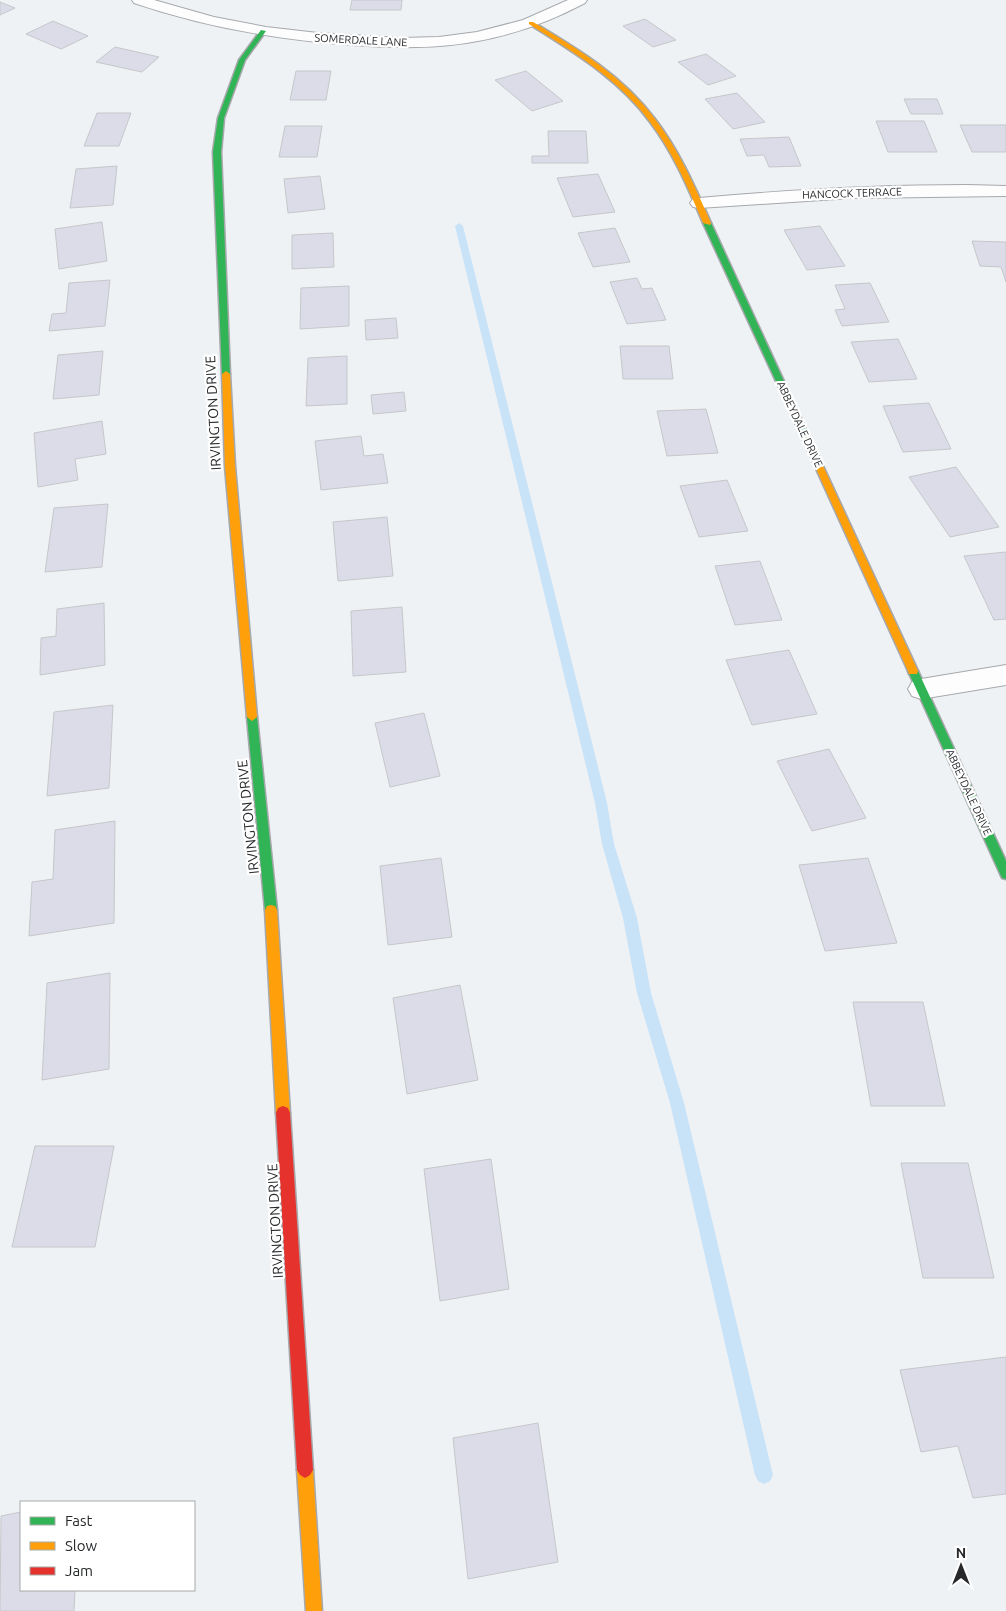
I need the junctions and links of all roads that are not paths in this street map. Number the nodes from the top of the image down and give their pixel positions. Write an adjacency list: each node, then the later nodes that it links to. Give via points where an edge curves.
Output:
1 (139, 0): 4 (street, SOMERDALE LANE, via 186,15)
2 (580, 0): 3 (street, SOMERDALE LANE)
3 (531, 23): 4 (street, SOMERDALE LANE, via 476,37 408,43 304,37); 6 (street, ABBEYDALE DRIVE, via 588,58 632,95 655,123)
4 (262, 31): 10 (street, IRVINGTON DRIVE, via 242,60 222,118 217,152 220,249 231,485 269,879)
5 (1006, 191): 6 (street, HANCOCK TERRACE, via 859,191)
6 (699, 203): 8 (street, ABBEYDALE DRIVE)
7 (1006, 675): 8 (street)
8 (921, 689): 9 (street, ABBEYDALE DRIVE)
9 (1006, 874)
10 (314, 1611)

